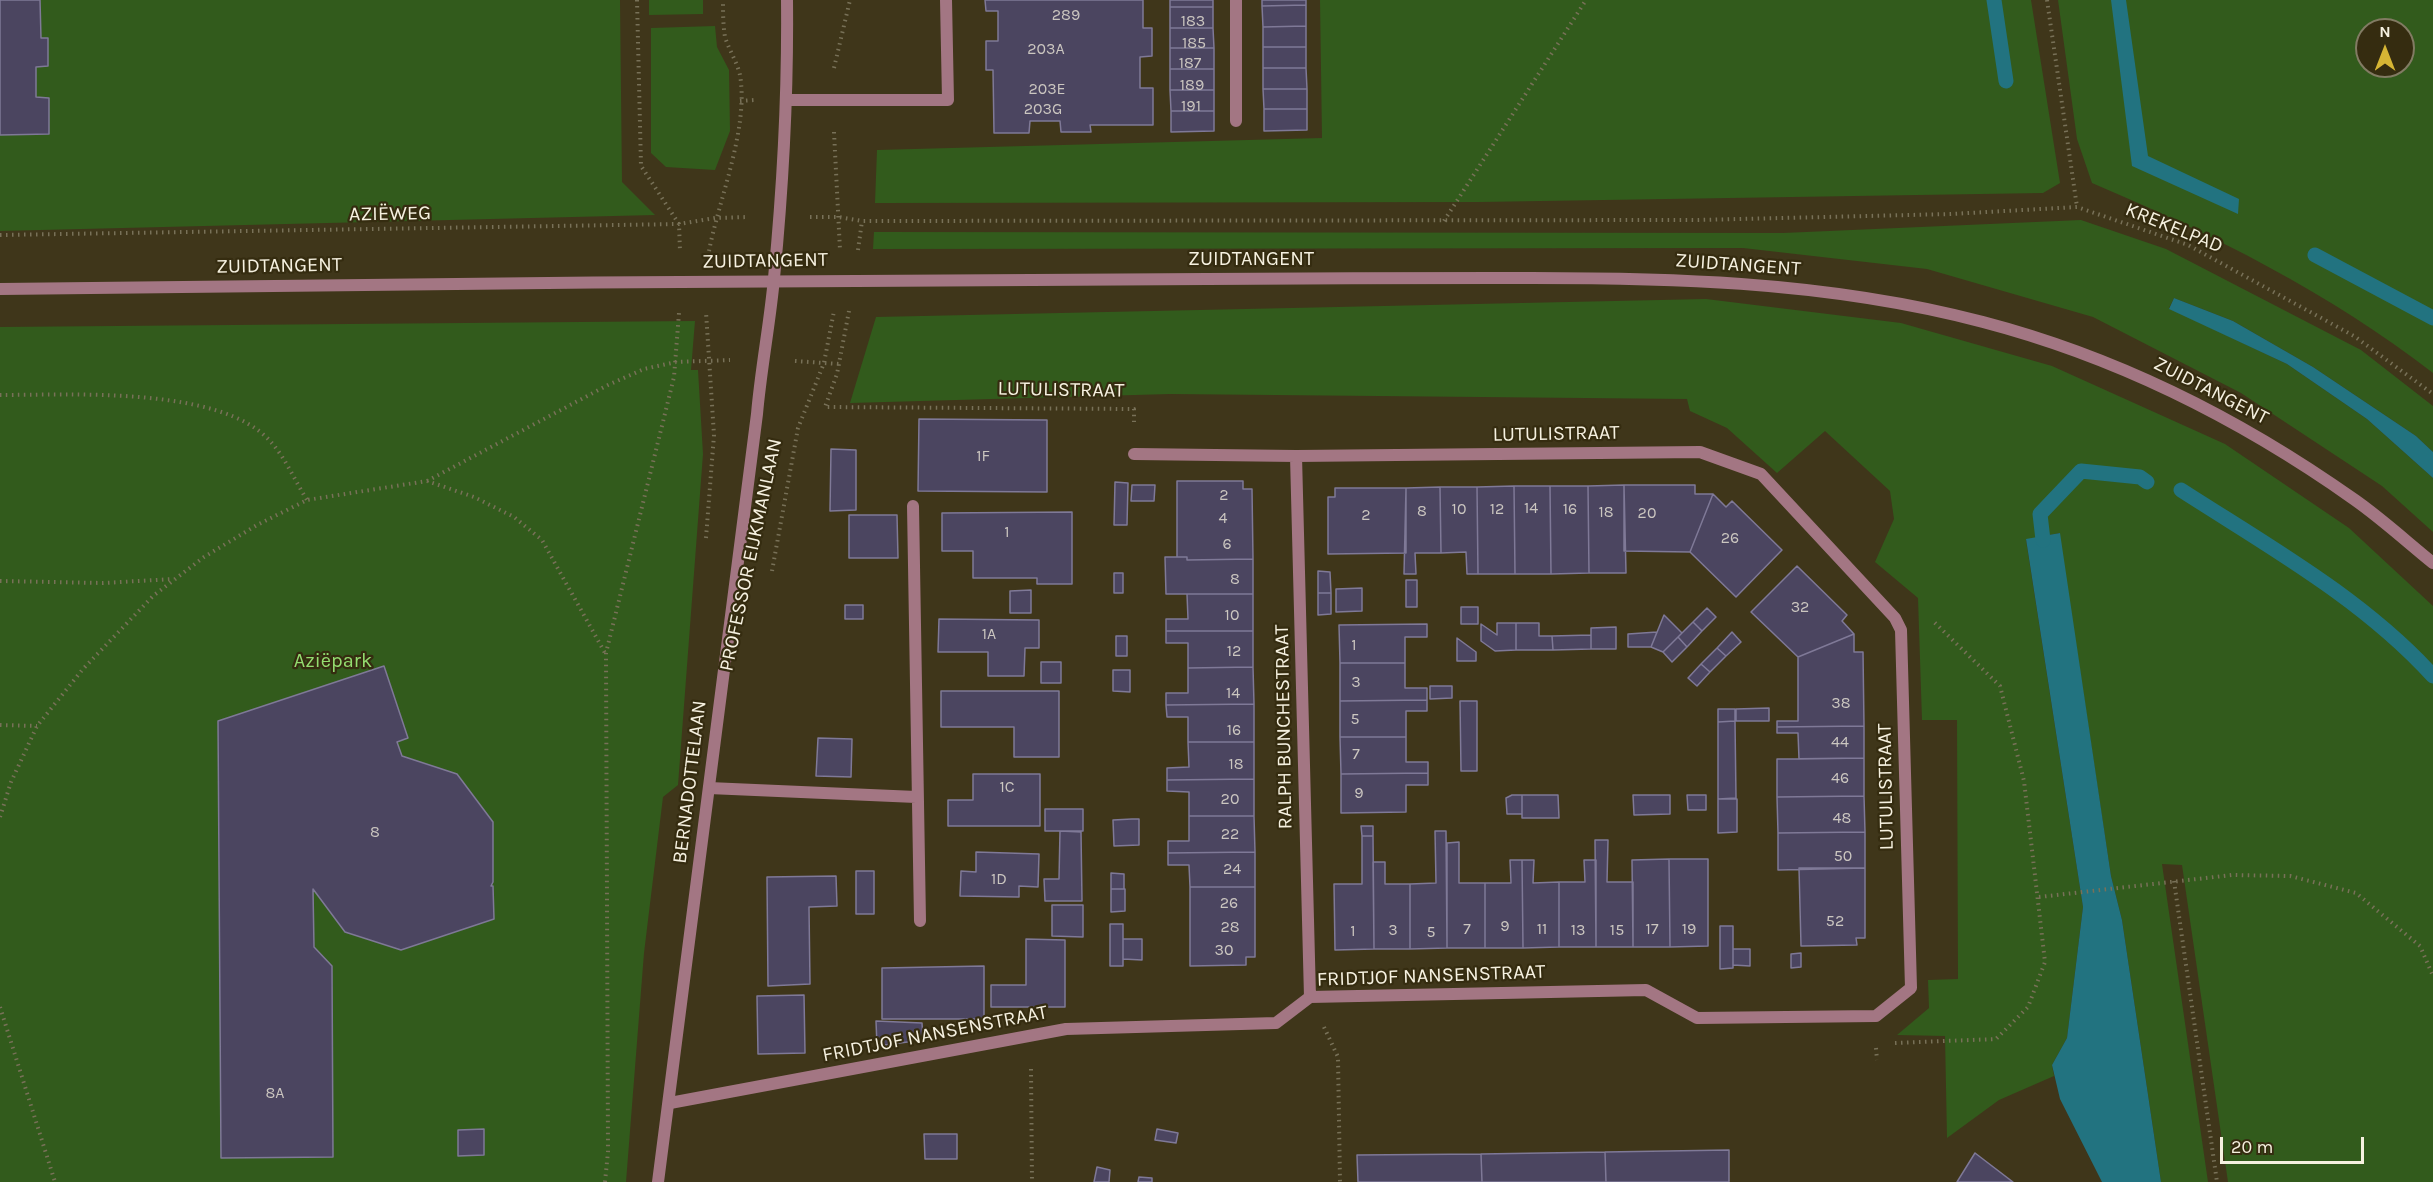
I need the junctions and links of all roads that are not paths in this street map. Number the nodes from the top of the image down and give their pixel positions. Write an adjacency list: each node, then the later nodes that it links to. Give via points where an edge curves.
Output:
1 (787, 0): 4 (street)
2 (946, 0): 4 (street, via 948,100)
3 (1236, 0): 5 (street)
4 (787, 100): 6 (street)
5 (1236, 121)
6 (774, 280): 7 (street, ZUIDTANGENT); 11 (street, ZUIDTANGENT, via 1715,280 1929,309 2040,338 2130,372 2250,432 2358,502); 12 (street, BERNADOTTELAAN)
7 (0, 289)
8 (1134, 454): 9 (street, LUTULISTRAAT)
9 (1296, 456): 15 (street, RALPH BUNCHESTRAAT); 16 (street, LUTULISTRAAT, via 1700,452 1761,474 1895,618 1901,630 1911,988)
10 (913, 506): 13 (street)
11 (2433, 563)
12 (709, 788): 13 (street); 17 (street, BERNADOTTELAAN)
13 (916, 797): 14 (street)
14 (920, 921)
15 (1310, 997): 16 (street, FRIDTJOF NANSENSTRAAT, via 1647,990 1697,1018); 17 (street, FRIDTJOF NANSENSTRAAT, via 1276,1023 1066,1029)
16 (1876, 1016)
17 (670, 1103): 18 (street, BERNADOTTELAAN)
18 (658, 1182)

